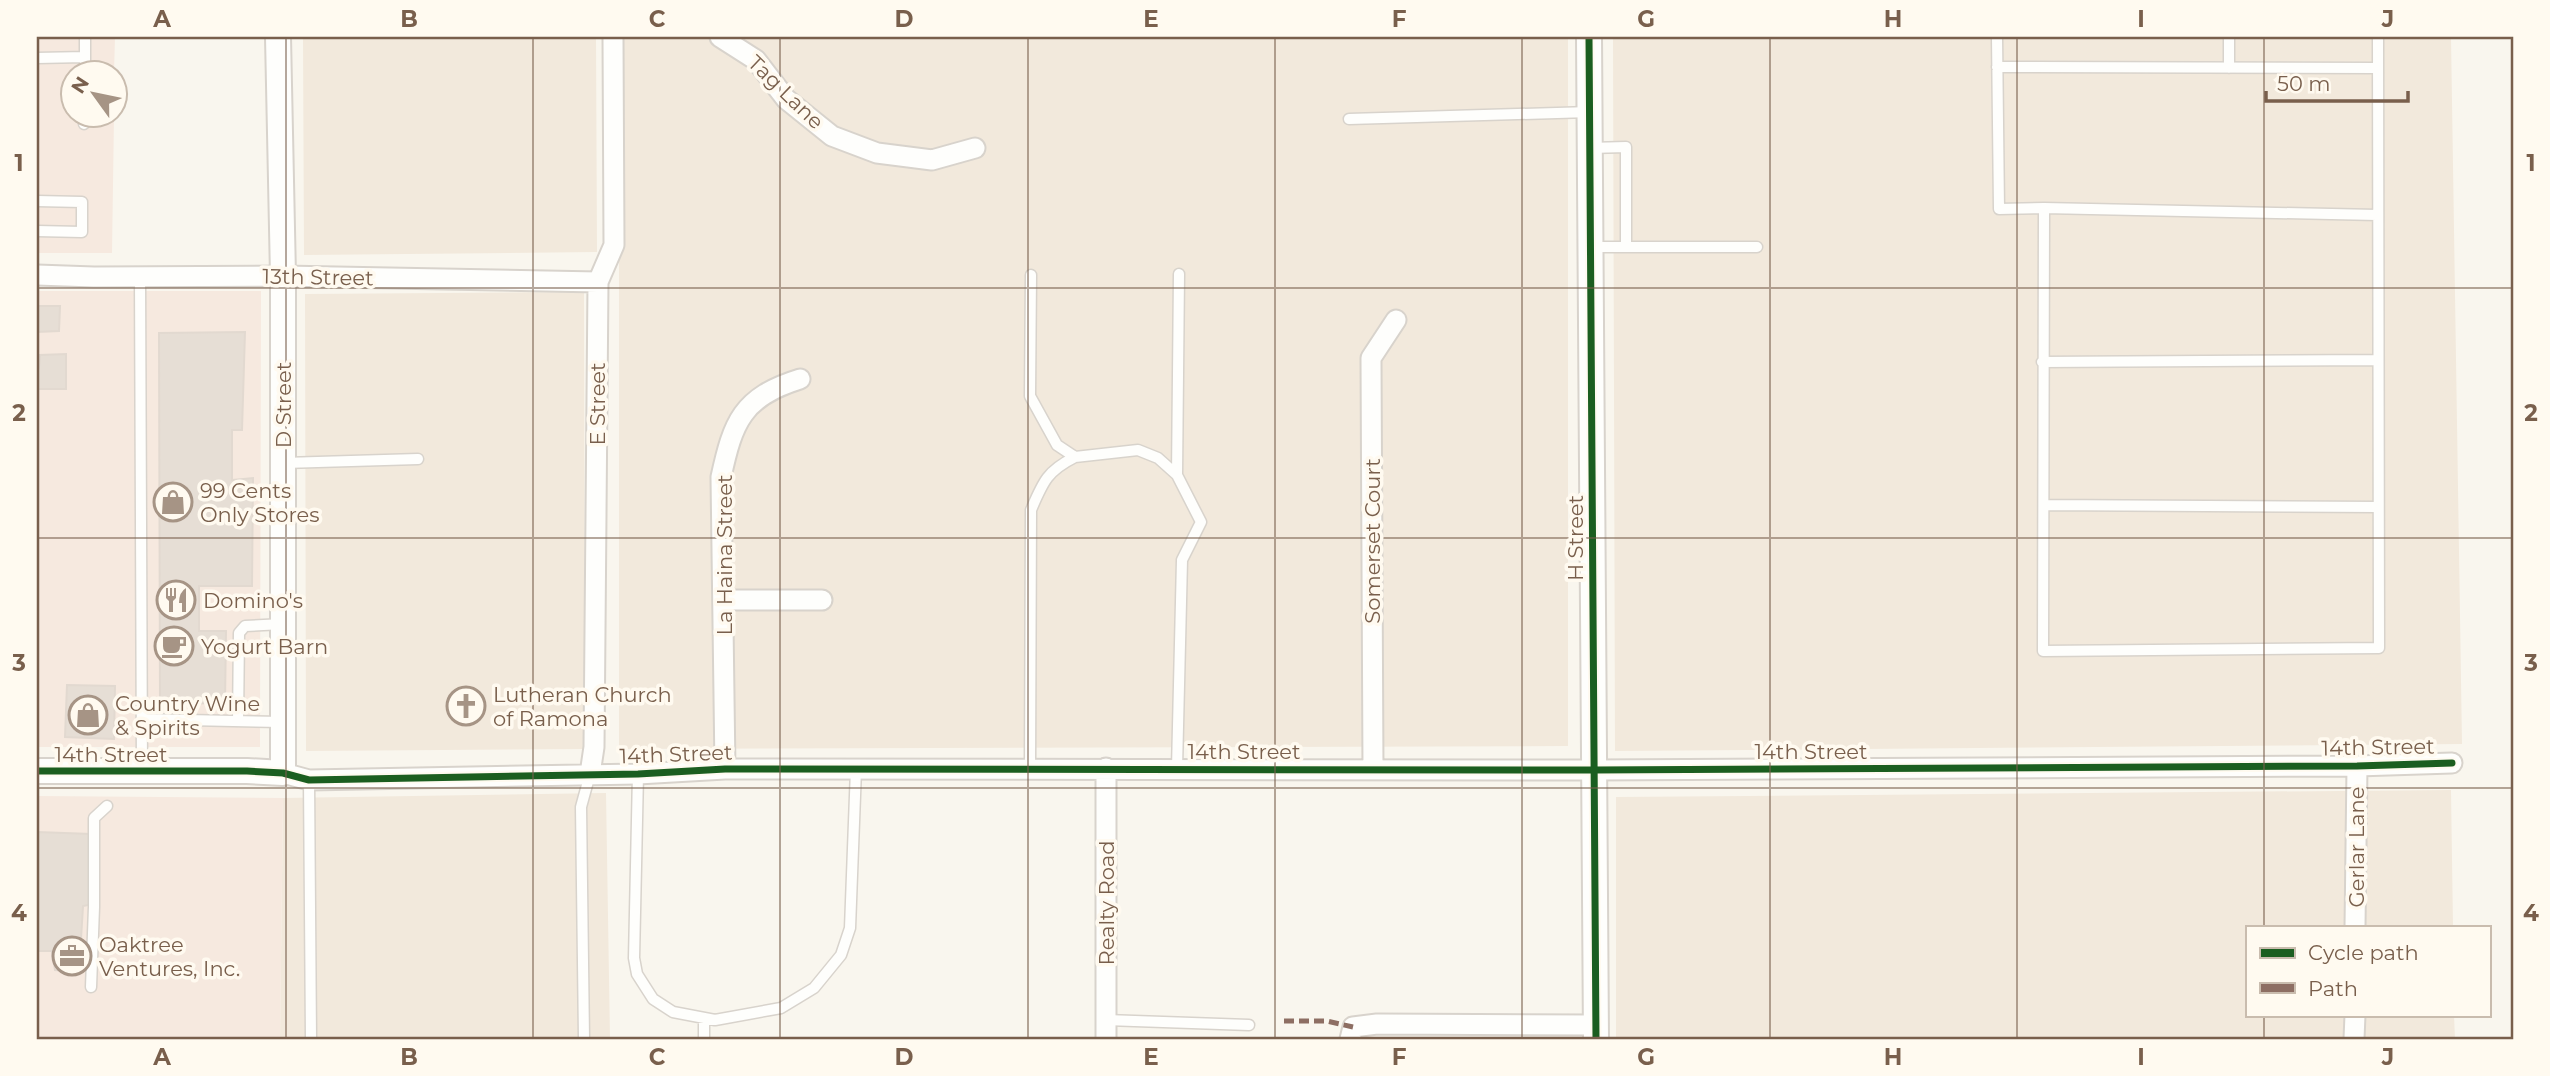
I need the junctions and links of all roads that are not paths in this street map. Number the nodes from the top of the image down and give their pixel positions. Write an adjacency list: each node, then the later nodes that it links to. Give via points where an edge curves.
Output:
1 (85, 37): 9 (lane)
2 (278, 37): 28 (street, D Street)
3 (613, 37): 30 (street, E Street, via 614,245)
4 (720, 37): 16 (street, Tag Lane, via 756,60 786,99 832,136 877,153 932,160)
5 (1589, 37): 14 (street, H Street)
6 (1997, 37): 11 (lane)
7 (2229, 37): 12 (lane)
8 (2378, 37): 13 (lane)
9 (85, 57): 10 (lane)
10 (37, 58)
11 (1997, 67): 12 (lane); 19 (lane, via 1999,209)
12 (2228, 68): 13 (lane)
13 (2378, 68): 20 (lane)
14 (1590, 112): 15 (lane); 17 (street, H Street)
15 (1349, 119)
16 (975, 148)
17 (1590, 148): 22 (street, H Street); 23 (lane, via 1626,147)
18 (37, 201): 21 (lane, via 82,202 82,232)
19 (2044, 208): 20 (lane); 33 (lane)
20 (2377, 215): 32 (lane)
21 (37, 231)
22 (1590, 247): 23 (lane); 55 (street, H Street)
23 (1626, 247): 24 (lane)
24 (1757, 247)
25 (1178, 274): 38 (lane)
26 (37, 275): 29 (street, 13th Street)
27 (1031, 275): 35 (lane, via 1030,396 1056,445)
28 (283, 276): 29 (street, 13th Street); 30 (street, 13th Street); 37 (street, D Street)
29 (140, 277): 44 (lane)
30 (598, 282): 60 (street, E Street, via 594,747)
31 (1396, 320): 51 (street, Somerset Court, via 1371,358)
32 (2378, 360): 33 (lane); 40 (lane)
33 (2042, 362): 39 (lane)
34 (800, 379): 41 (street, La Haina Street, via 775,387 742,414 730,437 721,477)
35 (1076, 457): 38 (lane, via 1138,450 1158,458); 54 (lane, via 1044,480 1031,510)
36 (418, 459): 37 (lane)
37 (283, 463): 43 (street, D Street)
38 (1177, 475): 50 (lane, via 1201,522 1182,560)
39 (2044, 506): 40 (lane); 40 (lane, via 2043,651 2379,648)
40 (2378, 507)
41 (723, 600): 42 (street); 52 (street, La Haina Street)
42 (822, 600)
43 (283, 624): 45 (lane, via 246,626 239,634); 46 (street, D Street)
44 (142, 719): 45 (lane); 57 (lane)
45 (238, 721): 46 (lane)
46 (283, 722): 58 (street, D Street)
47 (2452, 763): 48 (street, 14th Street)
48 (2357, 766): 55 (street, 14th Street); 63 (street, Gerlar Lane)
49 (1106, 768): 50 (street, 14th Street); 54 (street, 14th Street); 68 (street, Realty Road)
50 (1177, 768): 51 (street, 14th Street)
51 (1373, 768): 55 (street, 14th Street)
52 (725, 769): 53 (street, 14th Street); 59 (street, 14th Street)
53 (856, 769): 54 (street, 14th Street); 66 (lane, via 850,928 841,955 814,988 781,1007 715,1020)
54 (1030, 769)
55 (1594, 769): 69 (street, H Street)
56 (37, 771): 57 (street, 14th Street)
57 (142, 771): 58 (street, 14th Street)
58 (283, 773): 61 (street, 14th Street)
59 (638, 774): 60 (street, 14th Street); 66 (lane, via 637,974 653,999 673,1012)
60 (590, 775): 61 (street, 14th Street); 71 (lane, via 580,807)
61 (309, 780): 70 (lane)
62 (107, 806): 64 (lane, via 94,818)
63 (2355, 926)
64 (91, 987)
65 (2355, 1016): 74 (street)
66 (704, 1018): 72 (lane)
67 (1249, 1025): 68 (lane)
68 (1106, 1030)
69 (1596, 1032): 73 (street, via 1377,1024 1353,1027)
70 (312, 1039)
71 (583, 1039)
72 (704, 1039)
73 (1350, 1039)
74 (2354, 1039)

